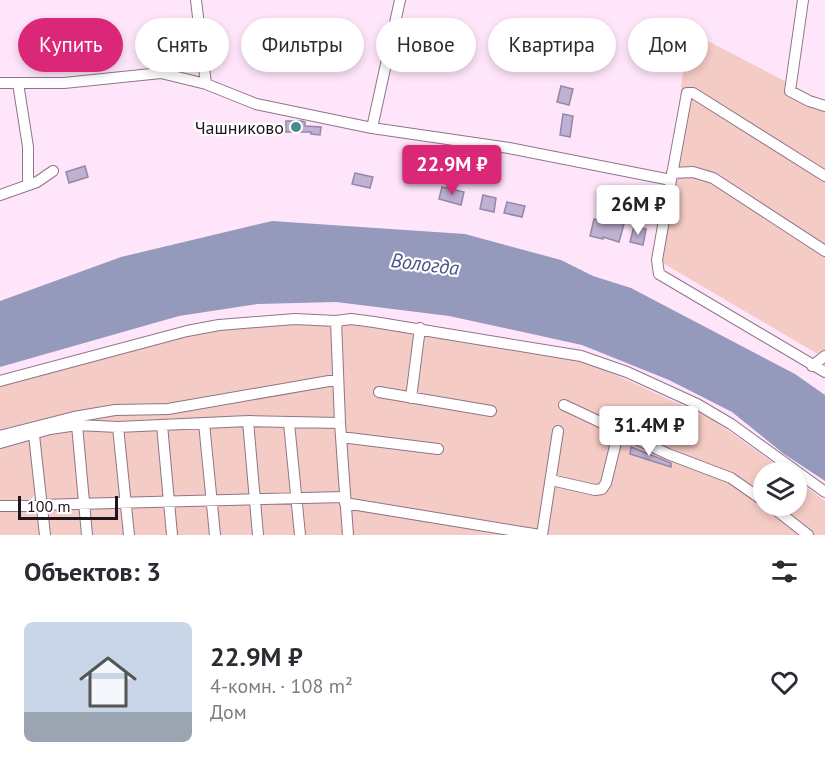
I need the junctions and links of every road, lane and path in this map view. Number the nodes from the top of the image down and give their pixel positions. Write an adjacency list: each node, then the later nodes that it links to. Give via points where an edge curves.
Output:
1 (196, 0): 6 (street)
2 (400, 0): 8 (street)
3 (803, 0): 7 (street, via 790,91)
4 (0, 83): 5 (street)
5 (18, 83): 6 (street, via 63,83 161,73); 12 (street, via 28,147)
6 (206, 84): 8 (street, via 256,104)
7 (825, 106)
8 (372, 128): 11 (street)
9 (53, 171): 12 (street)
10 (825, 176): 11 (street, via 693,93 687,93)
11 (672, 177): 14 (street, via 693,172 713,178); 18 (street, via 657,260 659,274)
12 (28, 184): 13 (street)
13 (0, 195)
14 (825, 251)
15 (336, 321): 16 (street, via 351,319); 20 (street, via 295,319 219,325); 21 (street)
16 (420, 328): 23 (street); 41 (street, via 581,356 627,372 731,424)
17 (825, 356): 18 (street)
18 (812, 366): 19 (street)
19 (825, 372)
20 (0, 381)
21 (338, 381): 29 (street); 36 (street, via 168,409 115,410)
22 (379, 392): 23 (street)
23 (411, 398): 25 (street)
24 (564, 405): 33 (street)
25 (491, 411)
26 (248, 422): 27 (street); 28 (street); 45 (street)
27 (204, 423): 31 (street); 44 (street)
28 (289, 423): 29 (street); 43 (street)
29 (340, 423): 37 (street)
30 (78, 425): 32 (street); 35 (street); 49 (street)
31 (162, 425): 32 (street); 47 (street)
32 (118, 427): 48 (street)
33 (619, 430): 40 (street, via 602,489); 42 (street, via 731,478)
34 (558, 431): 40 (street)
35 (34, 435): 38 (street); 50 (street)
36 (0, 436)
37 (340, 437): 39 (street); 46 (street)
38 (0, 443)
39 (438, 448)
40 (551, 480): 61 (street)
41 (825, 492)
42 (753, 493)
43 (297, 498): 45 (street); 46 (street); 59 (street)
44 (212, 500): 45 (street); 47 (street); 57 (street)
45 (255, 500): 58 (street)
46 (344, 500): 60 (street); 61 (street)
47 (169, 502): 48 (street); 56 (street)
48 (126, 503): 49 (street); 55 (street)
49 (85, 504): 50 (street); 54 (street)
50 (42, 505): 51 (street); 53 (street)
51 (0, 507)
52 (784, 516): 62 (street)
53 (45, 535)
54 (87, 535)
55 (129, 535)
56 (172, 535)
57 (215, 535)
58 (258, 535)
59 (300, 535)
60 (348, 535)
61 (541, 535)
62 (808, 535)

